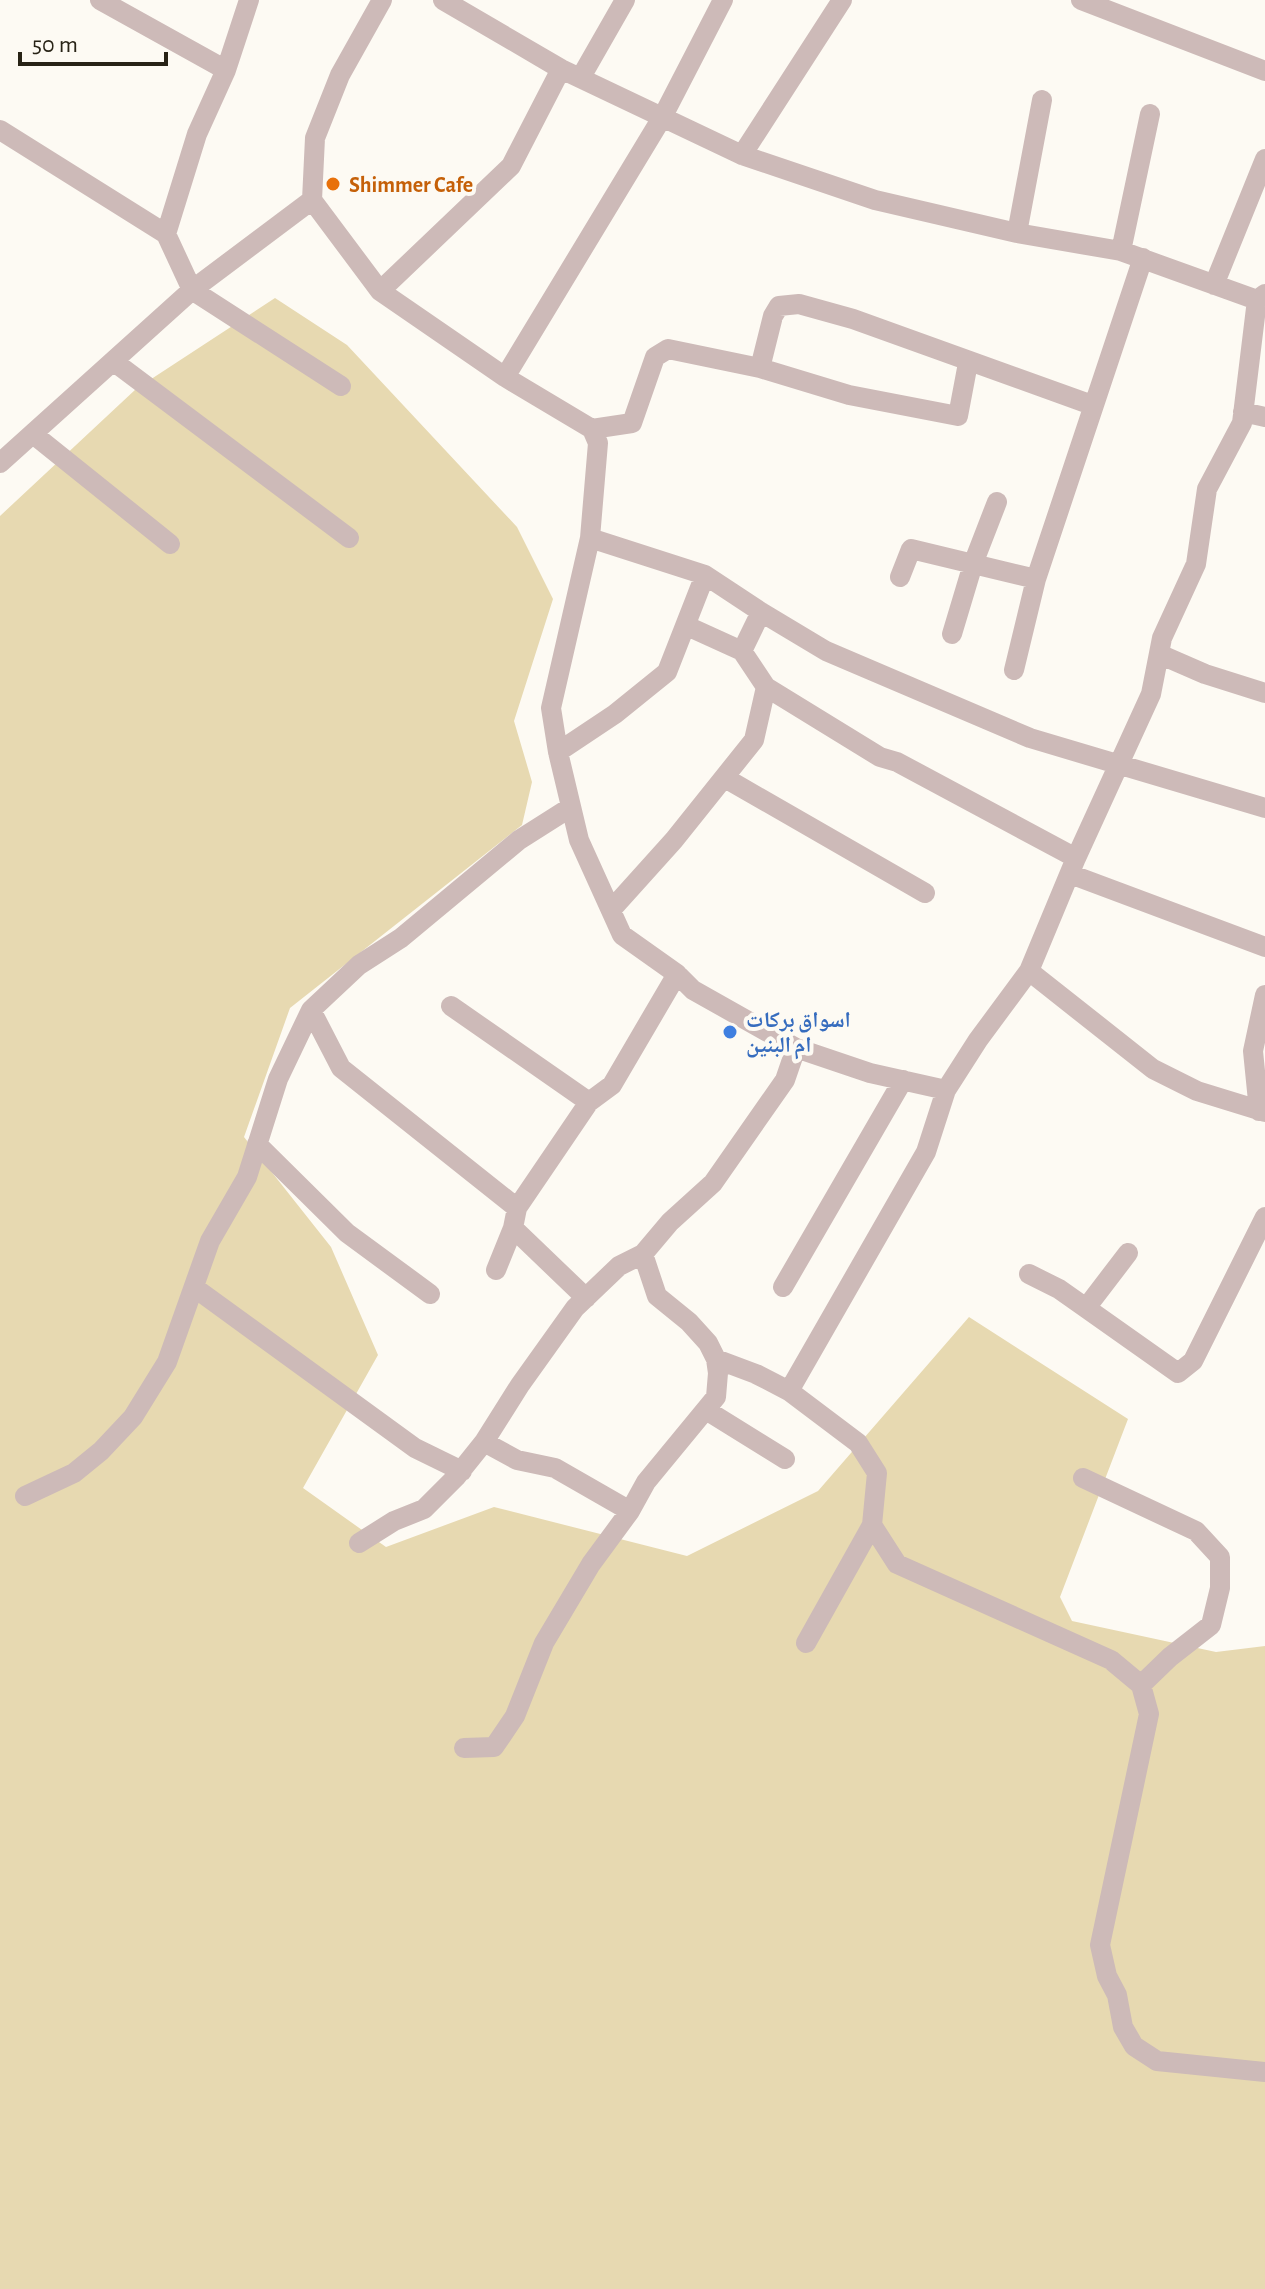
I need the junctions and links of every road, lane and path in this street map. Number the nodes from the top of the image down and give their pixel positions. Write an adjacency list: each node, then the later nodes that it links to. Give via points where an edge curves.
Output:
1 (100, 0): 10 (street)
2 (249, 0): 10 (street)
3 (382, 0): 19 (street, via 340,75 315,138)
4 (443, 0): 9 (street)
5 (625, 0): 12 (street)
6 (723, 0): 15 (street)
7 (842, 0): 17 (street)
8 (1081, 0): 11 (street)
9 (561, 69): 12 (street); 26 (street, via 511,166)
10 (226, 70): 21 (street, via 197,134)
11 (1265, 71)
12 (581, 77): 15 (street)
13 (1042, 100): 20 (street)
14 (1150, 114): 22 (street)
15 (663, 116): 17 (street); 31 (street)
16 (0, 130): 21 (street)
17 (742, 155): 20 (street, via 875,200)
18 (1265, 159): 24 (street)
19 (312, 200): 25 (street); 26 (street)
20 (1017, 233): 22 (street)
21 (166, 234): 25 (street)
22 (1121, 251): 23 (street)
23 (1143, 258): 24 (street); 33 (street)
24 (1214, 285): 27 (street)
25 (192, 290): 28 (street); 32 (street)
26 (380, 291): 31 (street)
27 (1261, 297): 34 (street)
28 (113, 361): 37 (street); 40 (street)
29 (968, 363): 30 (street, via 958,416 849,395); 30 (street, via 799,304 779,306); 33 (street)
30 (760, 368): 36 (street, via 668,349 655,357 632,423)
31 (505, 377): 36 (street)
32 (341, 386)
33 (1092, 405): 46 (street)
34 (1243, 412): 35 (street); 51 (street, via 1207,489 1196,564)
35 (1265, 417)
36 (592, 429): 41 (street, via 598,443)
37 (33, 434): 38 (street); 42 (street)
38 (0, 463)
39 (997, 502): 43 (street)
40 (349, 538)
41 (590, 538): 44 (street); 55 (street, via 551,708)
42 (170, 544)
43 (973, 564): 45 (street, via 911,549); 46 (street); 49 (street)
44 (705, 575): 47 (street); 48 (street)
45 (900, 577)
46 (1036, 579): 52 (street)
47 (761, 612): 50 (street); 56 (street, via 826,651 1030,738)
48 (687, 626): 50 (street); 55 (street, via 667,672)
49 (952, 634)
50 (742, 651): 53 (street)
51 (1159, 654): 54 (street); 56 (street, via 1151,694)
52 (1014, 670)
53 (766, 687): 57 (street, via 754,740); 60 (street)
54 (1265, 693)
55 (558, 752): 58 (street)
56 (1118, 764): 59 (street); 60 (street)
57 (725, 778): 61 (street); 62 (street)
58 (571, 807): 62 (street, via 579,840); 68 (street, via 519,840 401,938 359,965)
59 (1265, 808)
60 (1073, 866): 63 (street); 64 (street)
61 (925, 893)
62 (611, 910): 65 (street, via 622,935)
63 (1265, 947)
64 (1029, 971): 71 (street); 73 (street, via 1153,1069 1197,1091)
65 (677, 974): 69 (street, via 693,990); 72 (street, via 612,1085)
66 (1265, 995): 73 (street, via 1253,1051)
67 (451, 1006): 72 (street)
68 (311, 1010): 74 (street, via 278,1079); 76 (street, via 341,1068)
69 (796, 1048): 70 (street); 78 (street, via 785,1080 713,1183)
70 (903, 1080): 71 (street); 81 (street)
71 (946, 1090): 87 (street, via 926,1152)
72 (589, 1102): 76 (street)
73 (1262, 1111)
74 (257, 1144): 82 (street, via 247,1177 210,1241); 83 (street, via 347,1233)
75 (1265, 1217): 85 (street, via 1193,1361 1178,1373)
76 (515, 1218): 79 (street); 84 (street)
77 (1128, 1253): 85 (street)
78 (643, 1254): 84 (street, via 619,1266); 86 (street, via 657,1296 689,1322)
79 (496, 1270)
80 (1029, 1274): 85 (street)
81 (783, 1287)
82 (195, 1288): 91 (street, via 415,1448); 93 (street, via 167,1362 133,1417 74,1473)
83 (430, 1294)
84 (586, 1298): 89 (street)
85 (1086, 1308)
86 (716, 1359): 87 (street); 88 (street, via 716,1397)
87 (789, 1391): 95 (street, via 858,1443 871,1463 877,1473)
88 (706, 1410): 90 (street); 94 (street, via 646,1482)
89 (484, 1442): 91 (street); 94 (street, via 517,1460 555,1468)
90 (785, 1459)
91 (462, 1471): 96 (street, via 424,1509)
92 (1083, 1478): 98 (street, via 1196,1531 1220,1557 1220,1588 1211,1625)
93 (25, 1496)
94 (630, 1511): 99 (street, via 544,1643 515,1716 494,1747)
95 (872, 1525): 97 (street); 98 (street, via 897,1564 1111,1660)
96 (359, 1543)
97 (806, 1643)
98 (1141, 1685): 100 (street, via 1149,1714 1100,1945 1123,2027 1134,2046 1157,2061)
99 (464, 1748)
100 (1265, 2072)

